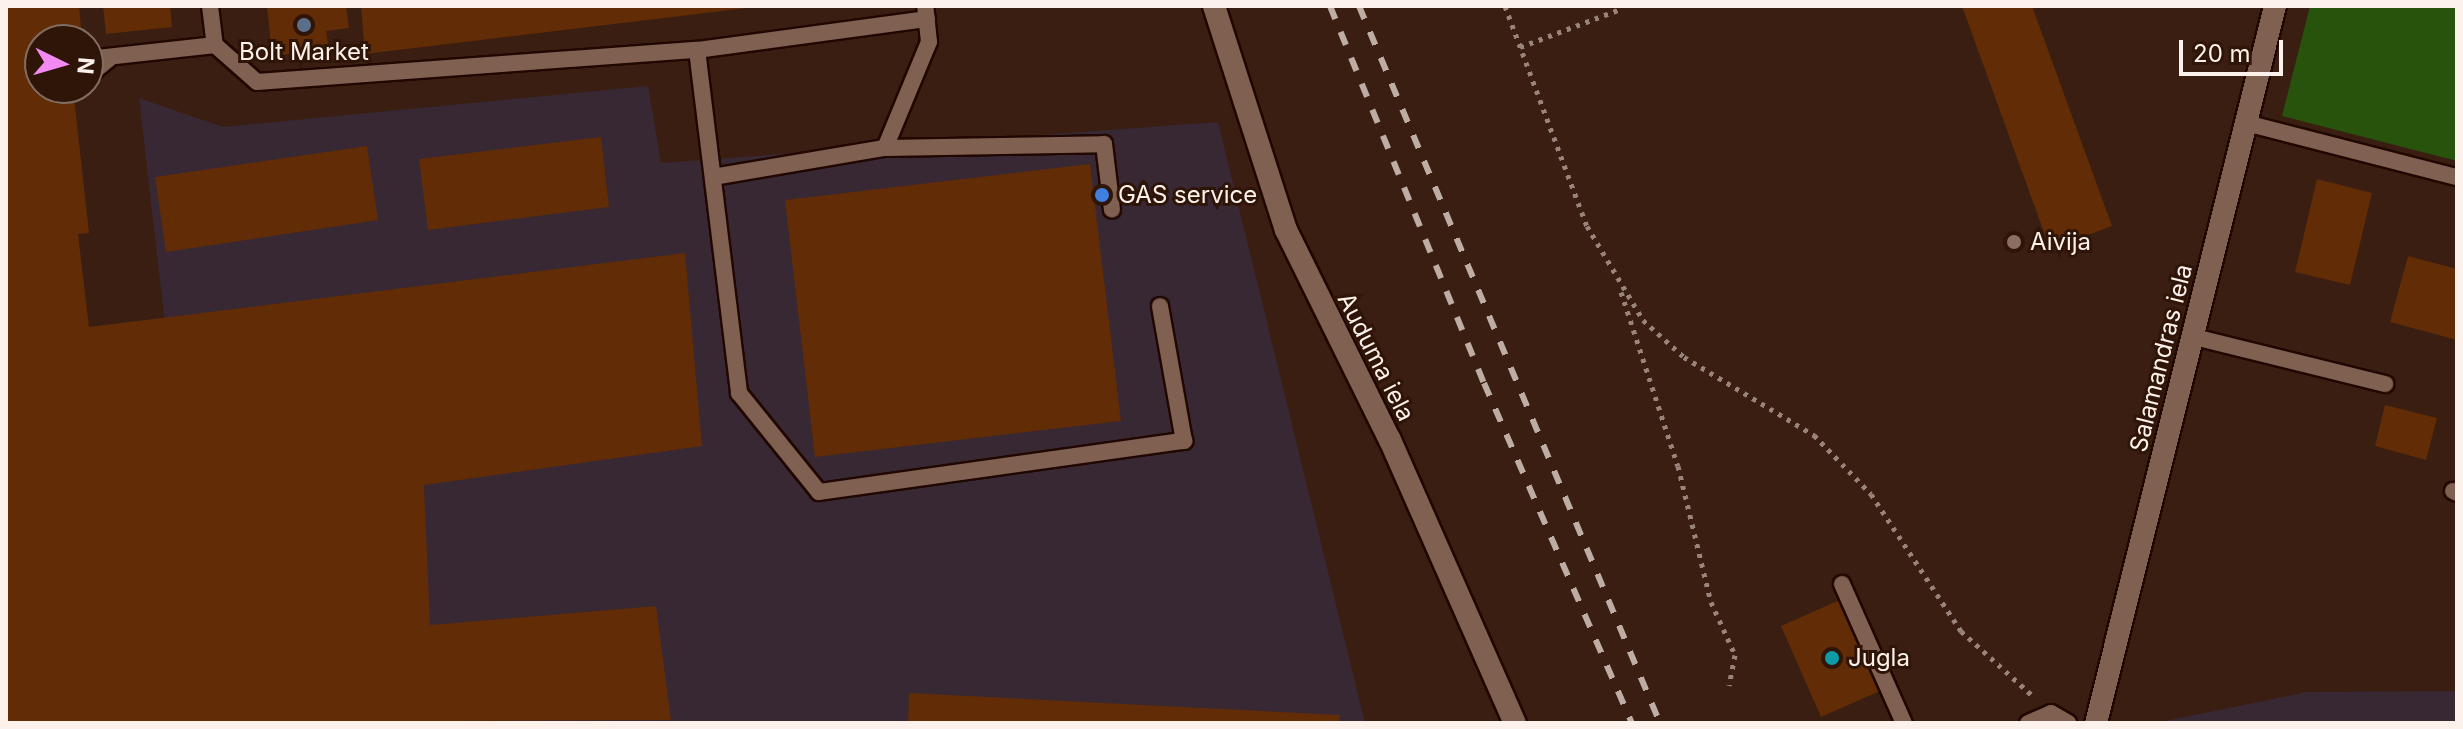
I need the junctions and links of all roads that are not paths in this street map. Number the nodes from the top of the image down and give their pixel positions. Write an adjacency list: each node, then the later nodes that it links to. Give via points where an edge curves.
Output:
1 (210, 6): 5 (lane)
2 (1214, 6): 19 (street, Auduma iela, via 1286,230 1390,440)
3 (2275, 6): 10 (street, Salamandras iela)
4 (926, 12): 6 (lane); 11 (lane, via 929,42)
5 (215, 45): 6 (lane, via 257,82); 8 (lane)
6 (697, 50): 12 (lane)
7 (104, 58): 8 (lane)
8 (110, 58): 9 (lane)
9 (104, 63)
10 (2246, 123): 13 (lane); 16 (street, Salamandras iela)
11 (885, 148): 12 (lane); 14 (lane, via 1104,144)
12 (713, 177): 15 (lane, via 739,393 819,492 1184,441)
13 (2457, 177)
14 (1112, 210)
15 (1160, 306)
16 (2194, 337): 17 (lane); 23 (street, Salamandras iela)
17 (2385, 384)
18 (1842, 584): 20 (lane)
19 (1515, 723)
20 (1904, 723)
21 (2028, 723): 22 (lane, via 2051,713)
22 (2068, 723)
23 (2096, 723)

